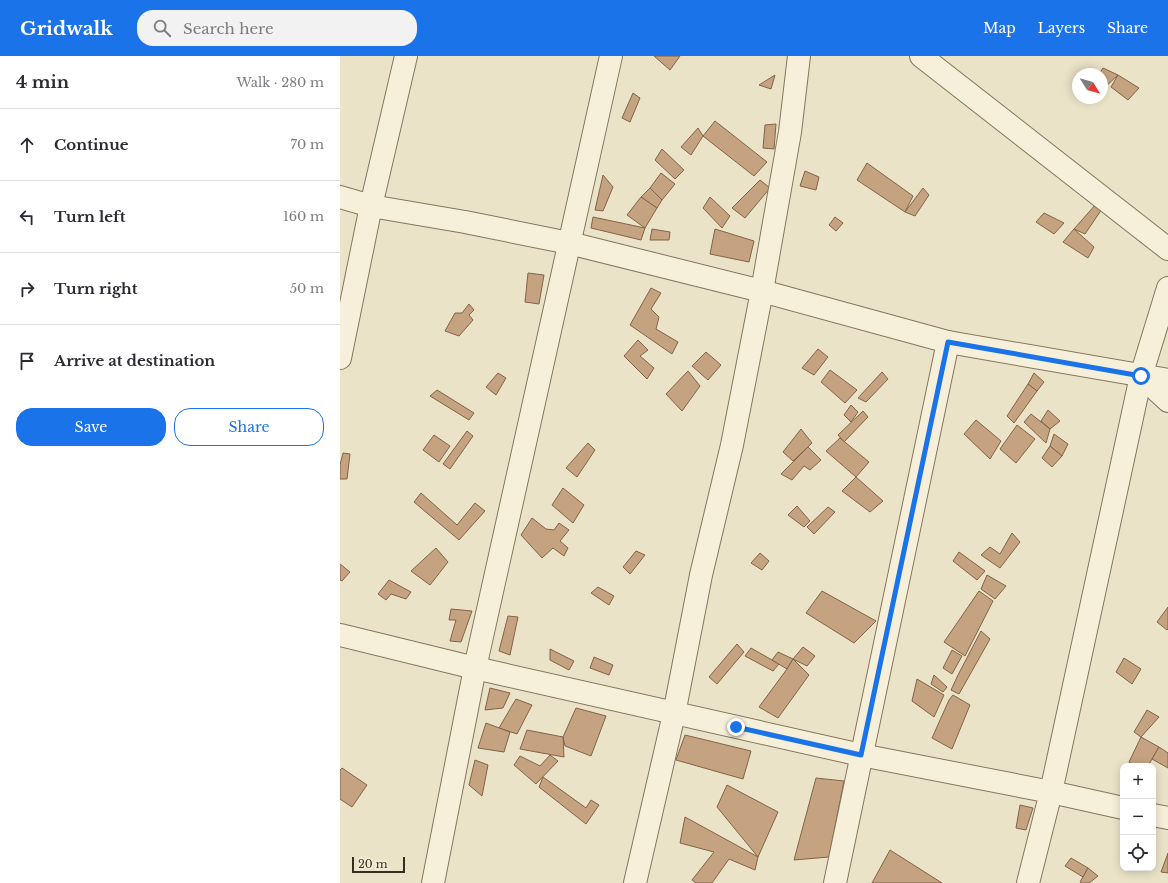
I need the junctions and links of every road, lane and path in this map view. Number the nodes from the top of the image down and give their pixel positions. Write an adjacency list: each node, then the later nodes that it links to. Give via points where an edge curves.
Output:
1 (406, 56): 6 (street)
2 (611, 56): 7 (street)
3 (799, 56): 10 (street, via 790,132)
4 (921, 56): 8 (street)
5 (340, 197): 6 (street)
6 (371, 206): 7 (street); 12 (street)
7 (569, 243): 10 (street); 17 (street)
8 (1168, 249)
9 (1168, 288): 13 (street)
10 (762, 291): 11 (street); 18 (street)
11 (948, 342): 13 (street); 19 (street)
12 (340, 358)
13 (1141, 376): 14 (street); 15 (street); 20 (street)
14 (1168, 380)
15 (1168, 401)
16 (340, 635): 17 (street)
17 (476, 668): 18 (street); 24 (street)
18 (674, 714): 19 (street); 25 (street)
19 (861, 755): 20 (street); 26 (street)
20 (1051, 792): 21 (street); 27 (street)
21 (1120, 807)
22 (1156, 816): 23 (street)
23 (1168, 818)
24 (433, 883)
25 (635, 883)
26 (835, 883)
27 (1028, 883)

